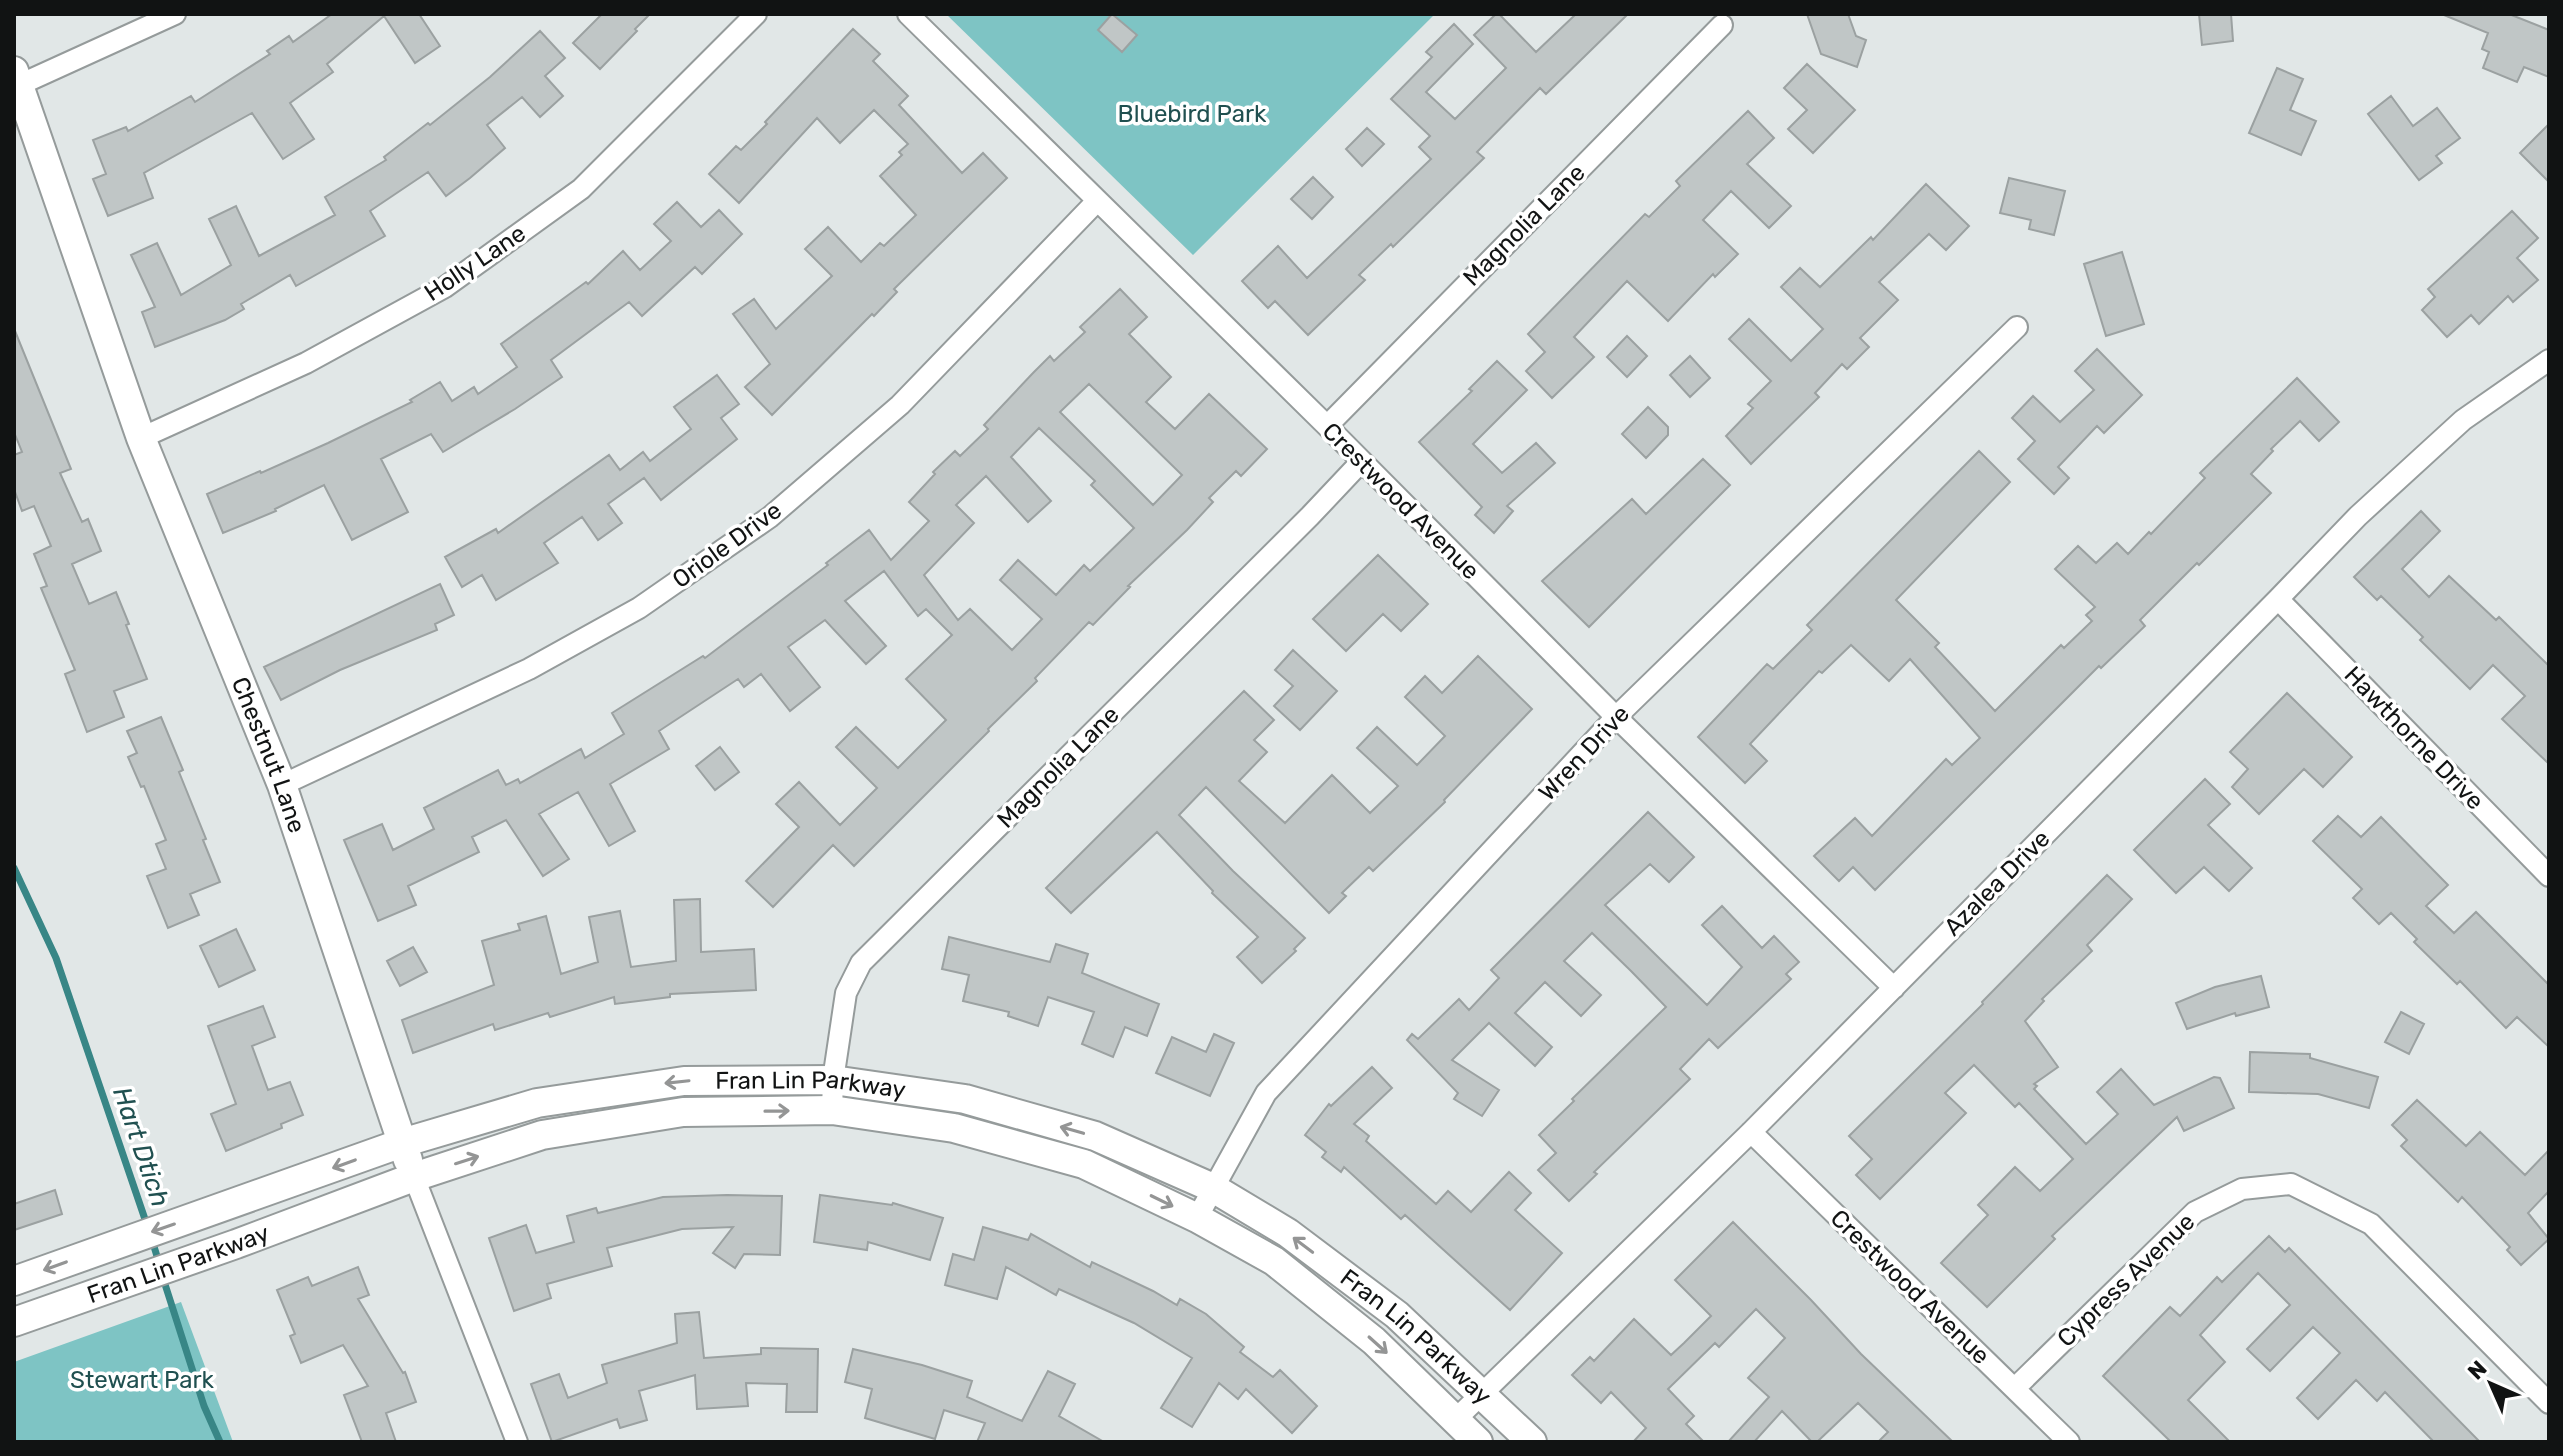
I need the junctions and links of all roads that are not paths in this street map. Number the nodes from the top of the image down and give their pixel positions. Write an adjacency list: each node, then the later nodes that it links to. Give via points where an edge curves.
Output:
1 (175, 14): 5 (street)
2 (756, 14): 10 (street, Holly Lane, via 581,189 445,287 306,363)
3 (908, 14): 6 (street, Crestwood Avenue)
4 (1722, 25): 9 (street, Magnolia Lane)
5 (17, 78): 10 (street, Chestnut Lane)
6 (1097, 201): 9 (street, Crestwood Avenue); 14 (street, Oriole Drive, via 900,405 770,517 639,608 529,669)
7 (2017, 327): 13 (street, Wren Drive)
8 (2549, 360): 12 (street, Azalea Drive, via 2463,420 2358,516)
9 (1327, 426): 11 (street, Crestwood Avenue)
10 (141, 438): 14 (street, Chestnut Lane)
11 (1360, 463): 13 (street, Crestwood Avenue); 17 (street, Magnolia Lane, via 861,963 846,993)
12 (2278, 599): 15 (street, Hawthorne Drive); 16 (street, Azalea Drive)
13 (1616, 717): 16 (street, Crestwood Avenue); 22 (street, Wren Drive, via 1266,1093)
14 (282, 785): 20 (street, Chestnut Lane)
15 (2549, 876)
16 (1894, 988): 19 (street, Azalea Drive)
17 (833, 1080): 18 (street, Magnolia Lane); 20 (street, Fran Lin Parkway, one-way to 20, via 684,1081 581,1096 537,1103); 22 (street, Fran Lin Parkway, one-way to 17, via 1095,1136 994,1107)
18 (832, 1110): 21 (street, Fran Lin Parkway, one-way to 18, via 542,1135 683,1112); 23 (street, Fran Lin Parkway, one-way to 23, via 954,1128 1084,1164)
19 (1751, 1132): 26 (street, Crestwood Avenue); 27 (street, Azalea Drive)
20 (402, 1143): 21 (street, Chestnut Lane); 24 (street, Fran Lin Parkway, one-way to 24)
21 (414, 1177): 25 (street, Fran Lin Parkway); 30 (street, Chestnut Lane)
22 (1213, 1188): 23 (street, Wren Drive); 27 (street, Fran Lin Parkway, one-way to 22, via 1397,1315 1288,1233)
23 (1197, 1218): 29 (street, Fran Lin Parkway, one-way to 29, via 1274,1261 1374,1341)
24 (14, 1281)
25 (14, 1322)
26 (2015, 1388): 28 (street, Cypress Avenue, via 2195,1212 2242,1189 2291,1184 2371,1224); 33 (street, Crestwood Avenue)
27 (1482, 1394): 29 (street, Azalea Drive); 32 (street, Fran Lin Parkway)
28 (2549, 1403)
29 (1456, 1419): 31 (street, Fran Lin Parkway)
30 (517, 1442)
31 (1478, 1442)
32 (1532, 1442)
33 (2069, 1442)

